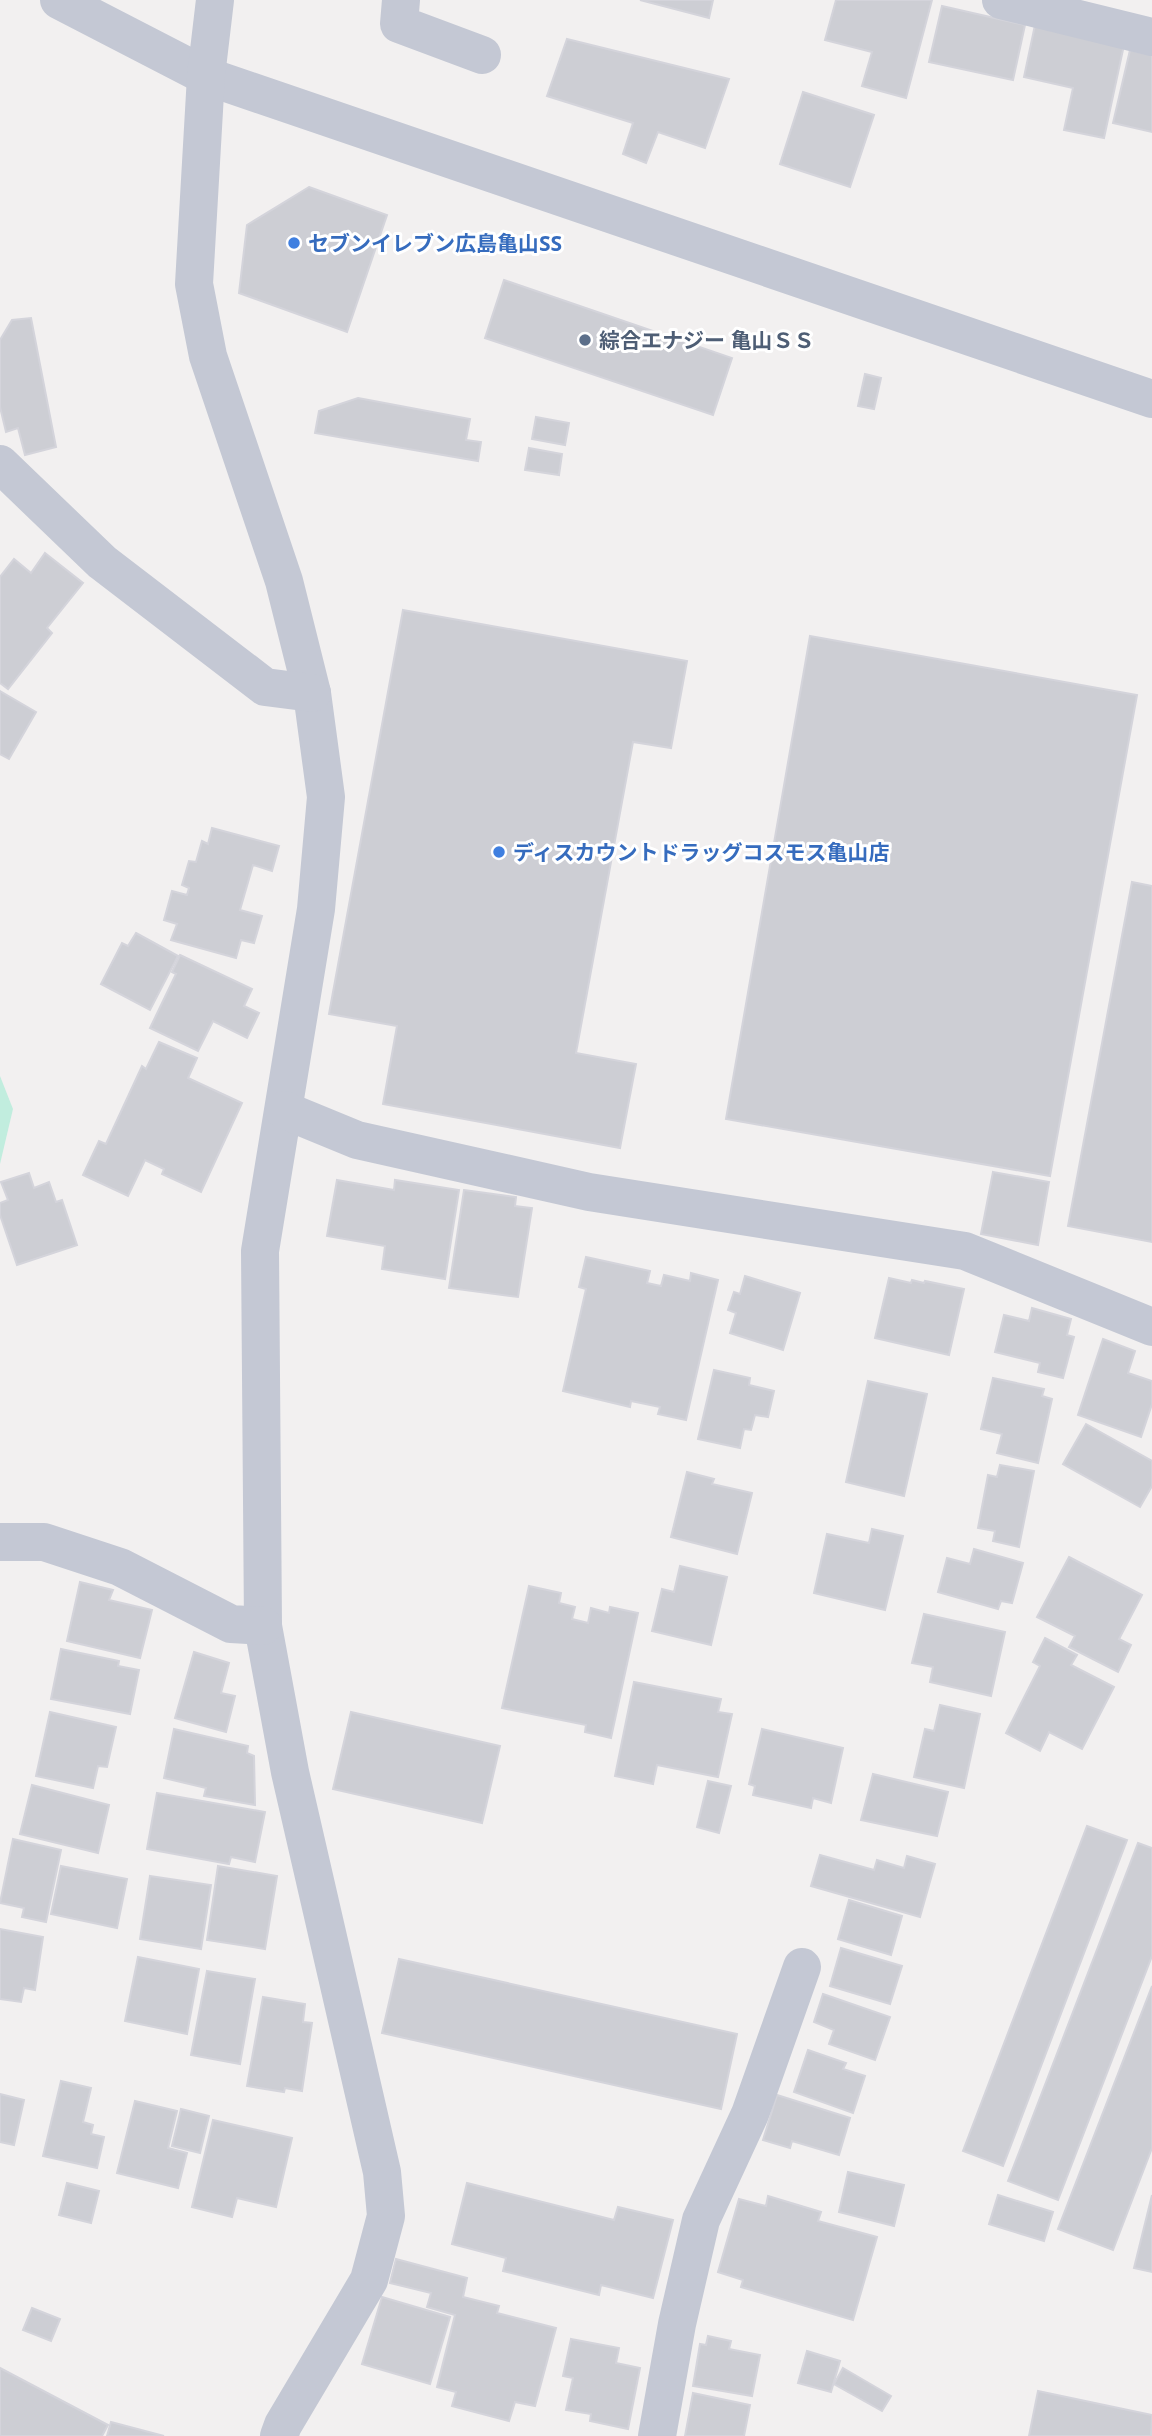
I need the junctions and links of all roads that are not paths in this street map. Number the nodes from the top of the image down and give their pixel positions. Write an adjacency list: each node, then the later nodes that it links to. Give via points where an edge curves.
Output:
1 (59, 0): 7 (street)
2 (215, 0): 7 (street)
3 (401, 0): 6 (street, via 399,24)
4 (1001, 0): 5 (street)
5 (1152, 37)
6 (482, 55)
7 (206, 76): 8 (street); 10 (street, via 194,284 208,356 284,581)
8 (1152, 399)
9 (0, 464): 10 (street, via 102,562 265,687)
10 (312, 693): 11 (street, via 326,797 316,909)
11 (284, 1110): 12 (street, via 357,1140 589,1192 965,1251); 14 (street, via 260,1251)
12 (1152, 1327)
13 (0, 1542): 14 (street, via 44,1542 120,1567 231,1624)
14 (263, 1626): 16 (street, via 290,1772 382,2172 386,2216 369,2280)
15 (802, 1967): 17 (street, via 750,2114 701,2220)
16 (279, 2436)
17 (657, 2436)

